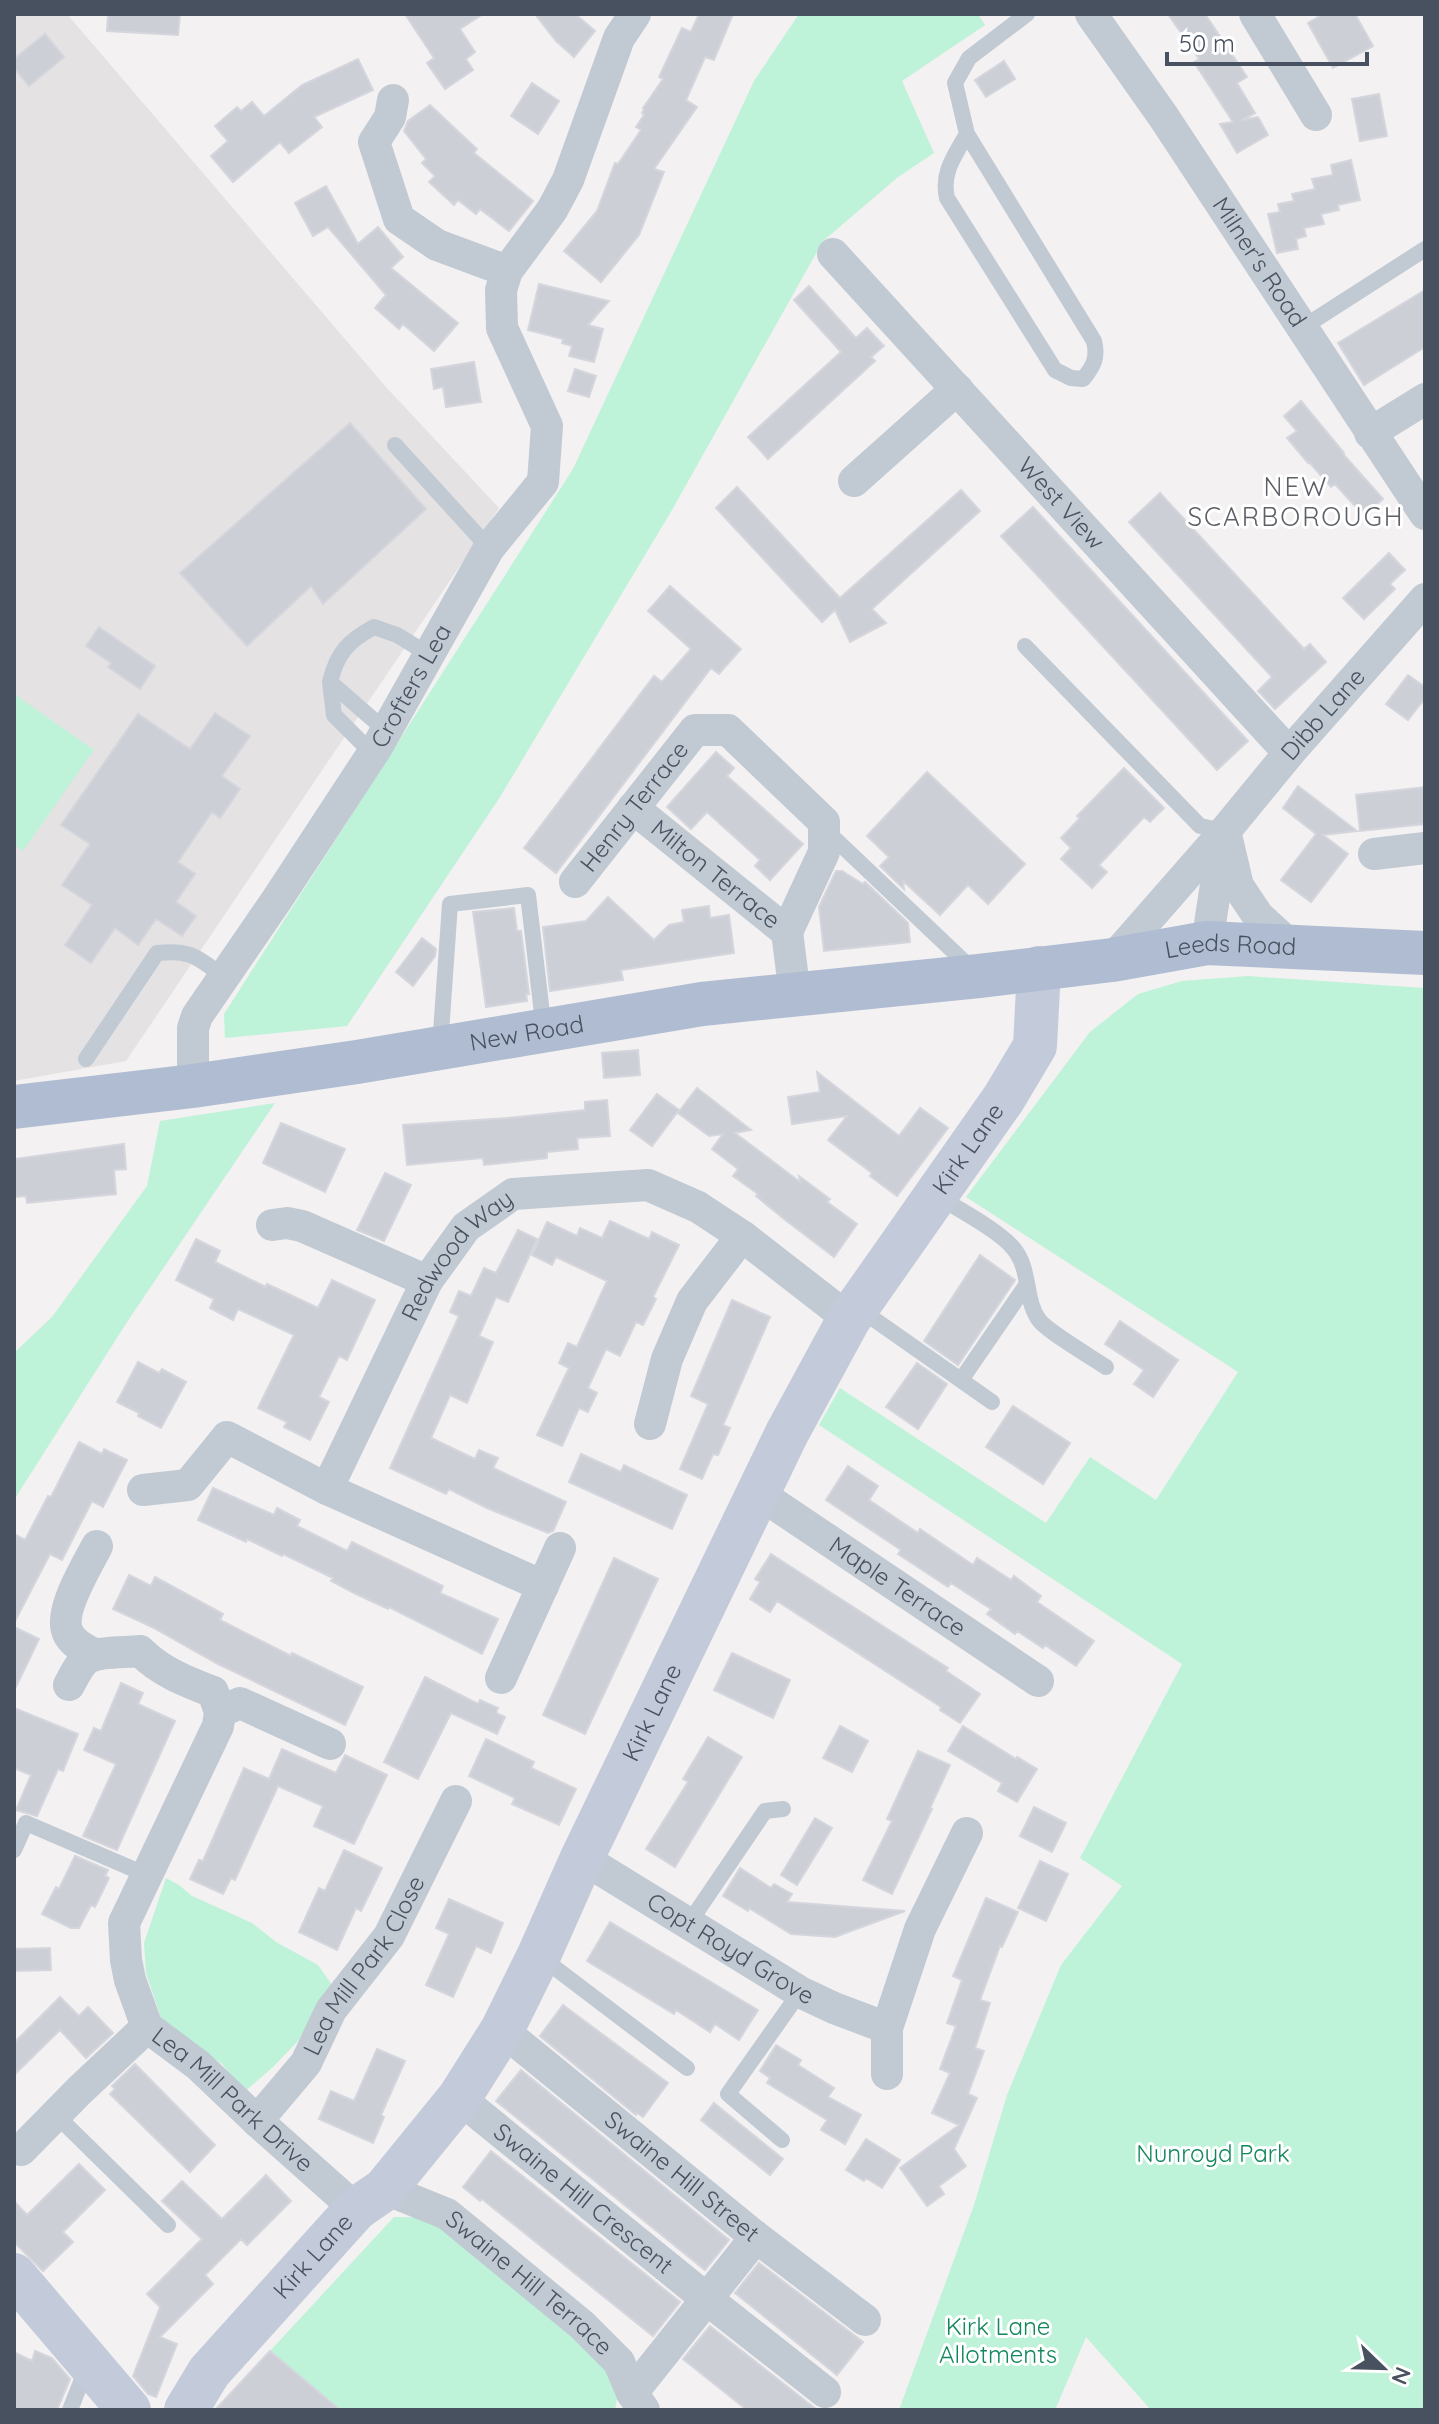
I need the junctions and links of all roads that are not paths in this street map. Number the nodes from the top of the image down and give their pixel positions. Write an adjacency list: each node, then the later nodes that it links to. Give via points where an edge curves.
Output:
1 (635, 14): 10 (street, Crofters Lea, via 619,38 568,180)
2 (1027, 14): 7 (lane, via 969,58 955,83)
3 (1091, 14): 11 (street, Milner's Road, via 1163,116 1211,206)
4 (1255, 14): 6 (street)
5 (393, 100): 10 (street, via 390,117 364,145 399,219 437,245)
6 (1316, 115)
7 (967, 134): 7 (lane, via 1094,341 1097,353 1083,379 1055,370 947,198 946,173)
8 (1425, 249): 11 (lane)
9 (833, 254): 12 (street, West View)
10 (507, 271): 18 (street, Crofters Lea, via 501,290 502,328 547,426 543,482)
11 (1302, 328): 14 (street, Milner's Road)
12 (957, 389): 16 (street); 25 (street, West View)
13 (1425, 399): 14 (street)
14 (1370, 433): 17 (street, Milner's Road)
15 (395, 445): 18 (lane)
16 (854, 481)
17 (1425, 514)
18 (489, 548): 22 (street, Crofters Lea)
19 (1425, 599): 20 (street, Dibb Lane)
20 (1413, 631): 25 (street, Dibb Lane)
21 (1025, 646): 27 (lane, via 1200,826)
22 (428, 654): 23 (lane, via 374,627 352,639); 24 (street, Crofters Lea)
23 (330, 682): 24 (lane); 24 (lane, via 334,715)
24 (379, 742): 39 (street, Crofters Lea)
25 (1289, 753): 27 (street, Dibb Lane)
26 (633, 808): 31 (street, Henry Terrace); 32 (street, Milton Terrace); 32 (street, Henry Terrace, via 695,730 728,730 824,822 824,852)
27 (1225, 831): 33 (street); 34 (street, via 1238,886 1258,916); 36 (street, Dibb Lane)
28 (836, 840): 38 (lane)
29 (1425, 848): 30 (street)
30 (1374, 854)
31 (575, 882)
32 (787, 932): 40 (street, Milton Terrace)
33 (1207, 943): 34 (main road, Leeds Road); 36 (main road, Leeds Road)
34 (1292, 947): 35 (main road, Leeds Road)
35 (1425, 953)
36 (1112, 960): 37 (main road, Leeds Road)
37 (1039, 968): 38 (main road, New Road); 46 (street, Kirk Lane, via 1035,1046)
38 (979, 976): 40 (main road, New Road)
39 (224, 977): 43 (lane, via 179,951 157,953); 44 (street, Crofters Lea, via 193,1028)
40 (795, 995): 41 (main road, New Road)
41 (544, 1030): 42 (main road, New Road); 42 (lane, via 528,895 450,904)
42 (440, 1049): 44 (main road, New Road)
43 (86, 1059)
44 (210, 1084): 45 (main road, New Road)
45 (14, 1107)
46 (936, 1195): 50 (lane, via 1004,1239 1025,1266); 51 (street, Kirk Lane)
47 (272, 1225): 49 (street, via 302,1226)
48 (742, 1236): 49 (street, Redwood Way, via 698,1207 648,1185 513,1194 466,1227); 51 (street, Redwood Way); 55 (street, via 692,1301 667,1359)
49 (427, 1281): 56 (street, Redwood Way)
50 (1027, 1284): 52 (lane, via 1040,1322); 53 (lane)
51 (853, 1313): 53 (lane); 58 (street, Kirk Lane)
52 (1106, 1367)
53 (961, 1380): 54 (lane)
54 (992, 1402)
55 (650, 1424)
56 (327, 1489): 57 (street, via 227,1437 188,1485); 61 (street)
57 (143, 1490)
58 (758, 1493): 64 (street, Maple Terrace); 72 (street, Kirk Lane)
59 (97, 1546): 62 (street, via 65,1621 69,1636)
60 (560, 1548): 61 (street)
61 (543, 1586): 63 (street)
62 (94, 1654): 65 (street, via 84,1660); 66 (street, via 140,1651 173,1676 213,1692)
63 (501, 1678)
64 (1038, 1681)
65 (69, 1685)
66 (220, 1712): 67 (street, via 240,1703); 73 (street, Lea Mill Park Drive)
67 (330, 1744)
68 (456, 1801): 84 (street, Lea Mill Park Close, via 389,1936 331,2010 306,2063)
69 (783, 1809): 74 (lane, via 765,1811)
70 (967, 1833): 78 (street, via 920,1929)
71 (14, 1850): 73 (lane, via 26,1823)
72 (582, 1858): 74 (street, Copt Royd Grove); 75 (street, Kirk Lane)
73 (147, 1875): 77 (street, Lea Mill Park Drive, via 124,1923 130,1980)
74 (689, 1923): 76 (street, Copt Royd Grove)
75 (539, 1955): 79 (street, Kirk Lane); 80 (lane)
76 (800, 1992): 78 (street, Copt Royd Grove); 85 (lane, via 728,2094)
77 (147, 2027): 83 (street); 84 (street, Lea Mill Park Drive, via 198,2065)
78 (887, 2028): 81 (street)
79 (502, 2030): 82 (street, Kirk Lane); 89 (street, Swaine Hill Street)
80 (687, 2068)
81 (887, 2074)
82 (459, 2098): 87 (street, Kirk Lane); 91 (street, Swaine Hill Crescent)
83 (55, 2114): 86 (street); 88 (lane)
84 (257, 2121): 87 (street, Lea Mill Park Drive)
85 (782, 2140)
86 (21, 2150)
87 (371, 2199): 95 (street, Swaine Hill Terrace, via 447,2214 582,2325 619,2362); 98 (street, Kirk Lane, via 209,2372)
88 (168, 2225)
89 (756, 2237): 91 (street); 92 (street, Swaine Hill Street)
90 (14, 2275): 93 (street)
91 (708, 2300): 94 (street, Swaine Hill Crescent); 95 (street)
92 (865, 2320)
93 (89, 2363): 96 (lane); 97 (street)
94 (825, 2392)
95 (638, 2402)
96 (70, 2410)
97 (129, 2410)
98 (186, 2410)

